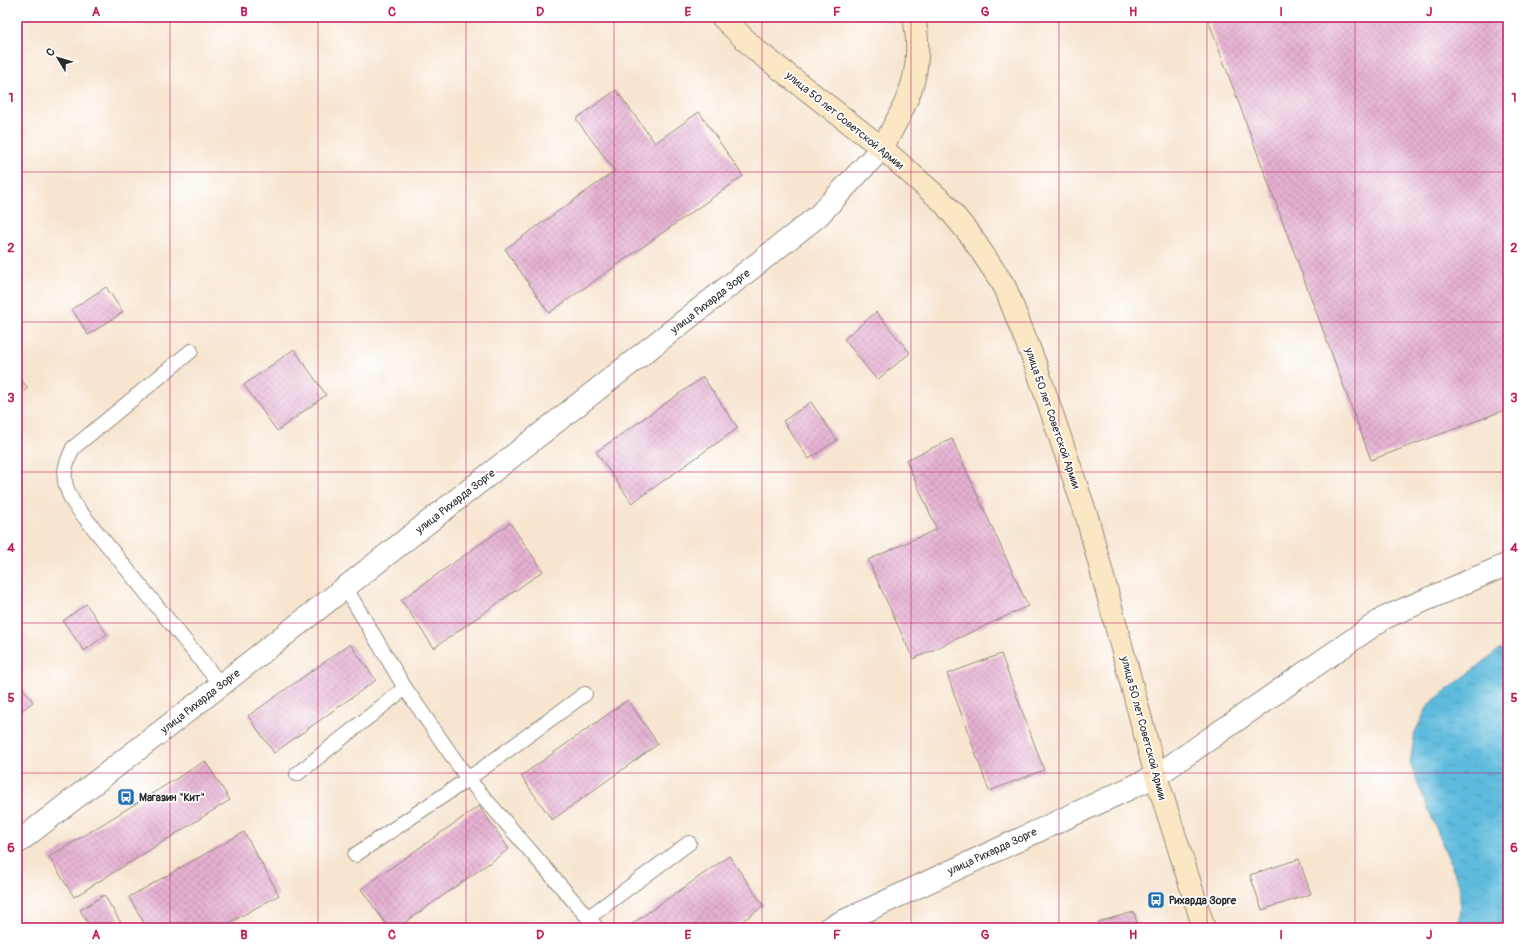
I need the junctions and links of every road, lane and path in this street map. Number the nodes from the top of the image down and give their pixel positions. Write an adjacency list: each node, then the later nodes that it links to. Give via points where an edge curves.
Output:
1 (722, 17): 3 (main road, улица 50 лет Советской Армии, via 757,51)
2 (914, 17): 3 (main road, via 918,35 917,68 908,100)
3 (882, 148): 6 (street, улица Рихарда Зорге, via 818,216); 11 (main road, улица 50 лет Советской Армии, via 943,202 971,236 1005,287 1036,366 1087,517)
4 (191, 351): 7 (lane, via 73,448 65,465 65,488 74,504)
5 (1508, 564): 11 (street, улица Рихарда Зорге, via 1384,618)
6 (345, 587): 7 (street, улица Рихарда Зорге); 8 (lane)
7 (222, 685): 13 (street, улица Рихарда Зорге)
8 (405, 688): 10 (lane); 12 (lane)
9 (585, 694): 12 (lane)
10 (297, 774)
11 (1156, 776): 17 (street, улица Рихарда Зорге); 18 (main road, улица 50 лет Советской Армии)
12 (468, 779): 15 (lane); 16 (lane)
13 (17, 843)
14 (689, 843): 16 (lane)
15 (355, 855)
16 (593, 922)
17 (829, 928)
18 (1204, 928)

